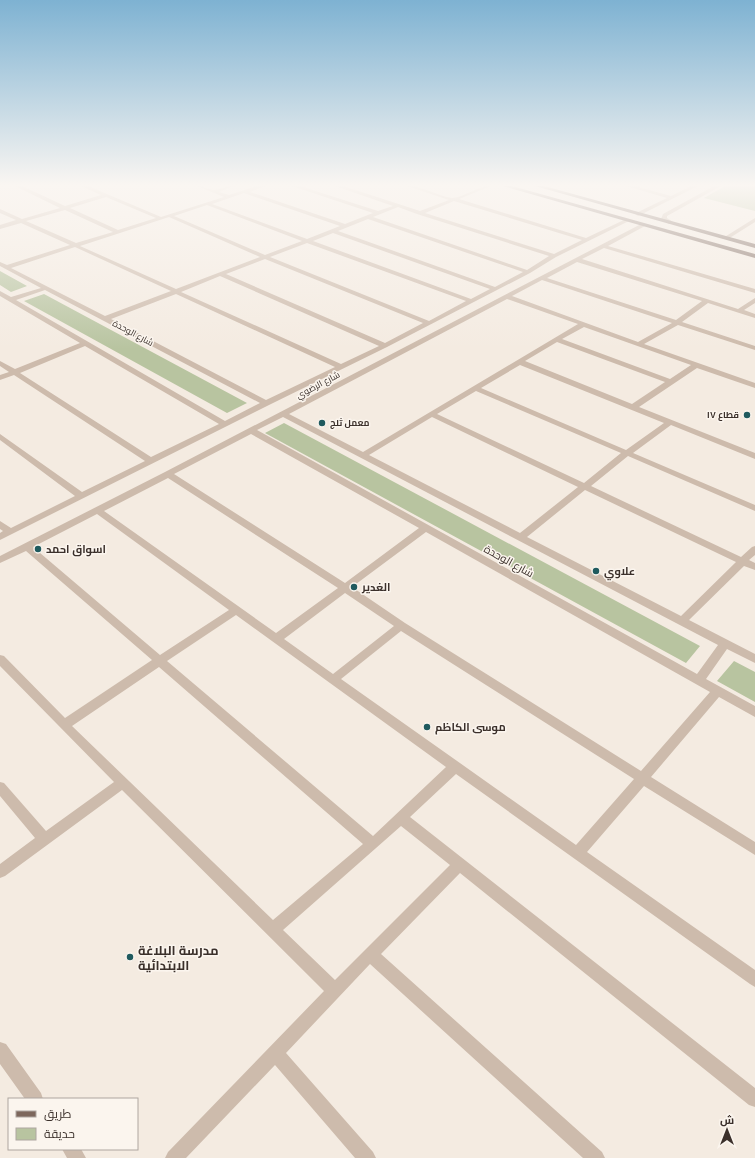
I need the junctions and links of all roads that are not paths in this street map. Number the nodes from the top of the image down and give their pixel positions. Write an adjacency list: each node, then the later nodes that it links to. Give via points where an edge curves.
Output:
1 (63, 240): 12 (street)
2 (94, 240): 12 (street)
3 (226, 240): 17 (street)
4 (308, 240): 17 (street); 32 (street)
5 (358, 240): 25 (street)
6 (433, 240): 21 (street)
7 (504, 240): 15 (street)
8 (586, 240): 15 (street, شارع الرضوي)
9 (614, 240): 13 (street, شارع الرضوي)
10 (697, 240): 16 (main road)
11 (733, 240): 14 (main road)
12 (76, 246): 20 (street); 27 (street)
13 (602, 246): 18 (street, شارع الرضوي); 26 (street)
14 (755, 246)
15 (554, 256): 21 (street, شارع الرضوي)
16 (755, 256)
17 (265, 257): 22 (street); 40 (street)
18 (578, 260): 23 (street, شارع الرضوي); 33 (street)
19 (0, 264): 20 (street, شارع الوحدة)
20 (7, 268): 24 (street, شارع الوحدة)
21 (528, 272): 25 (street, شارع الرضوي)
22 (220, 274): 27 (street); 45 (street)
23 (542, 278): 29 (street, شارع الرضوي); 39 (street)
24 (46, 288): 30 (street); 38 (street, شارع الوحدة)
25 (495, 289): 32 (street, شارع الرضوي)
26 (755, 291)
27 (176, 292): 38 (street); 50 (street)
28 (0, 293): 30 (street)
29 (508, 297): 36 (street, شارع الرضوي); 41 (street)
30 (11, 299): 43 (street)
31 (755, 300): 35 (street)
32 (471, 301): 34 (street, شارع الرضوي)
33 (707, 301): 35 (street); 39 (street)
34 (457, 308): 36 (street); 40 (street, شارع الرضوي)
35 (739, 311): 37 (street)
36 (474, 314): 58 (street, شارع الرضوي)
37 (755, 316)
38 (105, 319): 56 (street, شارع الوحدة)
39 (678, 322): 44 (street); 46 (street)
40 (428, 323): 45 (street, شارع الرضوي)
41 (583, 324): 42 (street); 44 (street)
42 (557, 340): 47 (street); 53 (street)
43 (86, 343): 51 (street); 61 (street)
44 (639, 344): 49 (street)
45 (385, 346): 50 (street, شارع الرضوي)
46 (755, 348)
47 (520, 362): 55 (street); 57 (street)
48 (0, 363): 51 (street)
49 (696, 365): 53 (street); 54 (street)
50 (340, 367): 56 (street, شارع الرضوي)
51 (14, 372): 52 (street); 67 (street)
52 (0, 378)
53 (671, 382): 57 (street)
54 (755, 386)
55 (476, 388): 59 (street); 64 (street)
56 (266, 403): 61 (street, شارع الرضوي)
57 (632, 408): 60 (street)
58 (284, 414): 62 (street, شارع الرضوي); 65 (street)
59 (431, 414): 65 (street); 69 (street)
60 (669, 423): 64 (street); 66 (street)
61 (225, 424): 67 (street, شارع الرضوي)
62 (251, 430): 68 (street, شارع الرضوي); 74 (street, شارع الوحدة)
63 (0, 436): 70 (street)
64 (627, 453): 69 (street); 71 (street)
65 (363, 455): 77 (street)
66 (755, 456)
67 (151, 461): 70 (street, شارع الرضوي)
68 (168, 474): 72 (street, شارع الرضوي); 83 (street)
69 (584, 487): 77 (street); 81 (street)
70 (81, 496): 75 (street, شارع الرضوي)
71 (755, 508)
72 (97, 510): 78 (street, شارع الرضوي); 84 (street)
73 (0, 524): 75 (street)
74 (426, 528): 83 (street); 93 (street, شارع الوحدة)
75 (10, 532): 76 (street, شارع الرضوي)
76 (0, 537)
77 (521, 537): 85 (street)
78 (26, 546): 80 (street, شارع الرضوي); 91 (street)
79 (755, 549): 81 (street)
80 (0, 560)
81 (742, 561): 82 (street); 85 (street)
82 (755, 567)
83 (346, 588): 86 (street); 87 (street)
84 (236, 609): 87 (street); 91 (street)
85 (682, 621): 88 (street)
86 (401, 626): 92 (street); 98 (street)
87 (277, 638): 92 (street)
88 (725, 643): 89 (street); 93 (street)
89 (755, 659)
90 (1, 662): 96 (street)
91 (159, 662): 96 (street); 103 (street)
92 (334, 679): 97 (street)
93 (699, 680): 94 (street, شارع الوحدة)
94 (718, 691): 95 (street, شارع الوحدة); 98 (street)
95 (755, 712)
96 (64, 725): 99 (street)
97 (455, 767): 101 (street); 105 (street)
98 (643, 778): 104 (street); 105 (street)
99 (123, 782): 102 (street); 108 (street)
100 (0, 787): 102 (street)
101 (401, 818): 103 (street); 106 (street)
102 (45, 840): 107 (street)
103 (373, 844): 108 (street)
104 (755, 849)
105 (578, 853): 110 (street)
106 (459, 864): 109 (street); 115 (street)
107 (0, 872)
108 (273, 930): 111 (street)
109 (370, 954): 111 (street); 118 (street)
110 (755, 979)
111 (335, 991): 113 (street)
112 (0, 1050): 114 (street)
113 (275, 1053): 116 (street); 117 (street)
114 (34, 1098)
115 (755, 1099)
116 (174, 1158)
117 (366, 1158)
118 (596, 1158)

